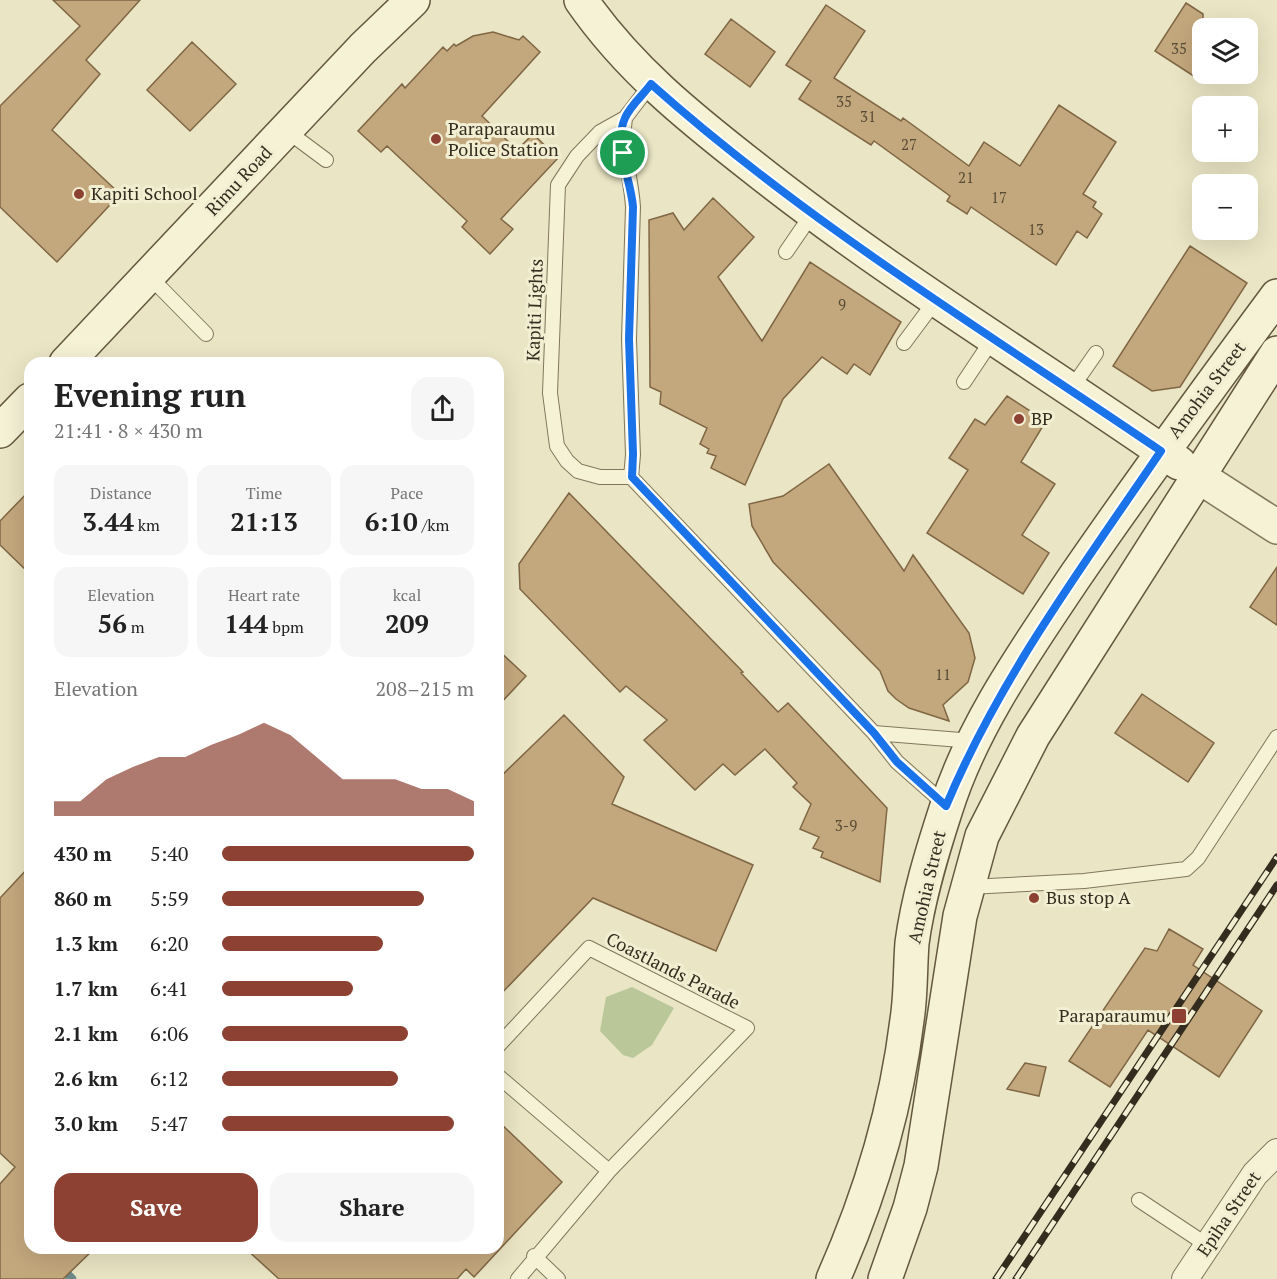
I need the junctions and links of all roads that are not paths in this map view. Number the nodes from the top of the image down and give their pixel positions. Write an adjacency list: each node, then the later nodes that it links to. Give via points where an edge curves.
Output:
1 (413, 0): 5 (main road, Rimu Road)
2 (581, 0): 3 (main road, via 603,32)
3 (651, 84): 4 (lane, Kapiti Lights); 7 (main road)
4 (625, 118): 24 (lane, via 623,153 633,207 629,339); 24 (lane, Kapiti Lights, via 600,132 577,156 558,185 550,393 556,446 571,466 600,477)
5 (287, 131): 6 (lane); 9 (main road, Rimu Road)
6 (326, 160)
7 (812, 214): 8 (lane); 11 (main road)
8 (786, 252)
9 (150, 277): 12 (lane); 17 (main road, Rimu Road)
10 (1277, 296): 22 (main road, Amohia Street)
11 (936, 300): 13 (main road); 14 (lane)
12 (206, 334)
13 (992, 340): 18 (lane); 19 (main road)
14 (904, 343)
15 (1096, 353): 19 (lane)
16 (1277, 353): 23 (main road, Amohia Street)
17 (72, 357)
18 (964, 382)
19 (1071, 389): 22 (main road)
20 (24, 406): 21 (main road)
21 (0, 430)
22 (1161, 451): 23 (main road); 28 (main road, Amohia Street, via 1034,637)
23 (1198, 476): 25 (main road); 30 (main road, Amohia Street, via 1023,752 982,836)
24 (632, 477): 26 (lane)
25 (1277, 527)
26 (874, 733): 28 (lane); 29 (lane, via 897,762)
27 (1277, 737): 30 (lane, via 1198,858 1186,869 1095,880)
28 (975, 741): 29 (main road, Amohia Street)
29 (946, 806): 41 (main road, Amohia Street, via 913,941 907,1021 885,1139 864,1205)
30 (966, 887): 38 (main road, Amohia Street, via 925,1145 910,1208)
31 (504, 1040): 34 (lane, Coastlands Parade, via 589,948 747,1028)
32 (504, 1081): 34 (lane)
33 (1277, 1152): 36 (street, Epiha Street, via 1255,1174)
34 (609, 1171): 37 (lane, Coastlands Parade)
35 (1139, 1200): 36 (lane)
36 (1207, 1245): 42 (street, Epiha Street)
37 (534, 1256): 39 (lane, Coastlands Parade); 40 (lane)
38 (884, 1273)
39 (518, 1279)
40 (558, 1279)
41 (833, 1279)
42 (1185, 1279)

